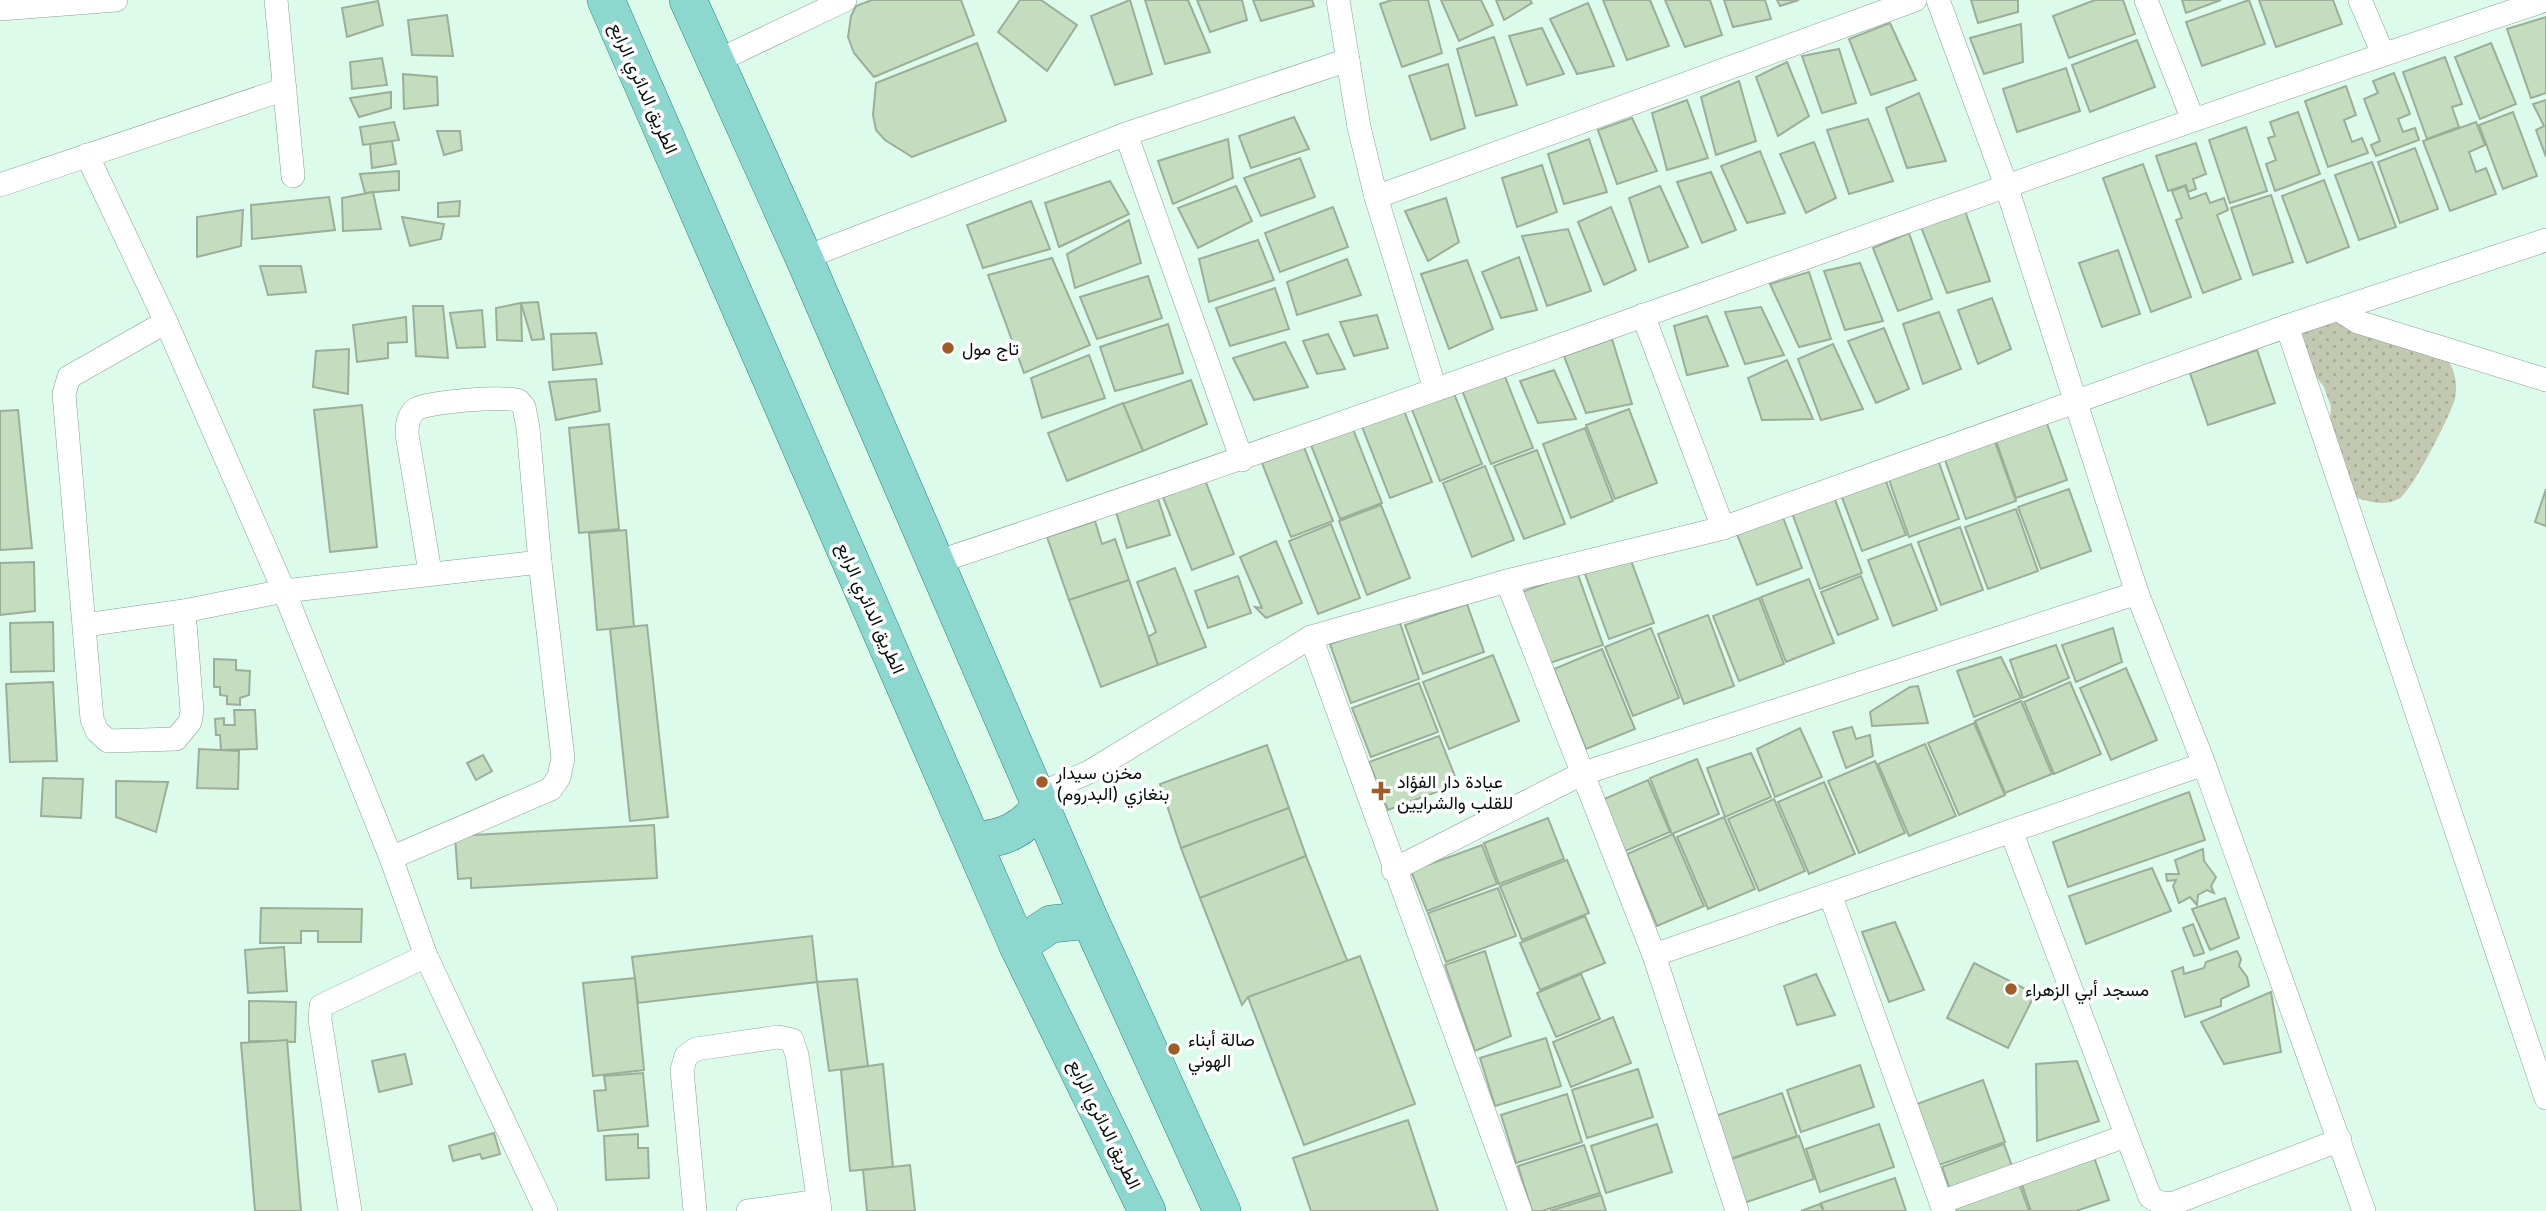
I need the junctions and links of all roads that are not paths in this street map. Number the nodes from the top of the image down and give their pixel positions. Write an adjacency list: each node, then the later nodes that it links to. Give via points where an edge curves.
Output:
1 (116, 0): 12 (street)
2 (276, 0): 16 (street)
3 (606, 0): 48 (main road, الطريق الدائري الرابع)
4 (688, 0): 15 (main road)
5 (845, 0): 15 (street)
6 (1338, 0): 14 (street)
7 (1915, 0): 23 (street)
8 (1938, 0): 22 (street)
9 (2146, 0): 17 (street)
10 (2360, 0): 13 (street)
11 (2546, 0): 13 (street)
12 (0, 9)
13 (2383, 54): 17 (street)
14 (1348, 60): 18 (street); 23 (street)
15 (715, 62): 25 (main road)
16 (285, 89): 19 (street); 20 (street)
17 (2193, 120): 22 (street)
18 (1126, 134): 25 (street); 33 (street)
19 (87, 155): 21 (street); 28 (street)
20 (293, 176)
21 (0, 185)
22 (2006, 186): 27 (street); 32 (street)
23 (1376, 197): 31 (street)
24 (2546, 240): 26 (street)
25 (804, 258): 36 (main road)
26 (2339, 310): 29 (street); 30 (street, via 2358,322)
27 (1643, 315): 31 (street); 34 (street)
28 (166, 322): 39 (street); 42 (street, via 69,377 65,385)
29 (2287, 326): 32 (street); 56 (street)
30 (2546, 380)
31 (1435, 389): 33 (street)
32 (2075, 405): 34 (street); 40 (street)
33 (1242, 460): 36 (street)
34 (1723, 528): 38 (street)
35 (540, 562): 37 (street); 37 (street, via 527,415 519,401 506,398 430,405 410,416 407,434); 49 (street, via 563,758 556,783)
36 (934, 563): 46 (main road)
37 (430, 572): 39 (street)
38 (1507, 581): 43 (street); 45 (street)
39 (284, 591): 41 (street); 49 (street)
40 (2137, 593): 44 (street); 45 (street)
41 (184, 611): 42 (street); 42 (street, via 191,716 185,732 176,739 108,741 101,737 92,719)
42 (85, 625)
43 (1311, 637): 46 (street); 50 (street)
44 (2204, 765): 47 (street); 58 (street)
45 (1581, 774): 50 (street); 54 (street)
46 (1039, 800): 48 (main road, via 1024,825 986,840); 52 (main road)
47 (2011, 831): 51 (street); 57 (street)
48 (973, 840): 53 (main road, الطريق الدائري الرابع)
49 (391, 858): 55 (street)
50 (1394, 870): 67 (street)
51 (1830, 894): 54 (street); 60 (street)
52 (1090, 920): 53 (main road, via 1051,924); 66 (main road)
53 (1018, 946): 65 (main road, الطريق الدائري الرابع)
54 (1654, 955): 68 (street)
55 (426, 956): 61 (street, via 321,1006); 62 (street)
56 (2544, 1089)
57 (2126, 1136): 58 (street, via 2150,1197 2162,1204); 60 (street)
58 (2340, 1140): 69 (street)
59 (820, 1206): 63 (street, via 797,1055 792,1040 778,1037 696,1049 686,1056 682,1070); 64 (street)
60 (1943, 1207)
61 (350, 1211)
62 (546, 1211)
63 (695, 1211)
64 (748, 1211)
65 (1147, 1211)
66 (1222, 1211)
67 (1520, 1211)
68 (1737, 1211)
69 (2364, 1211)

